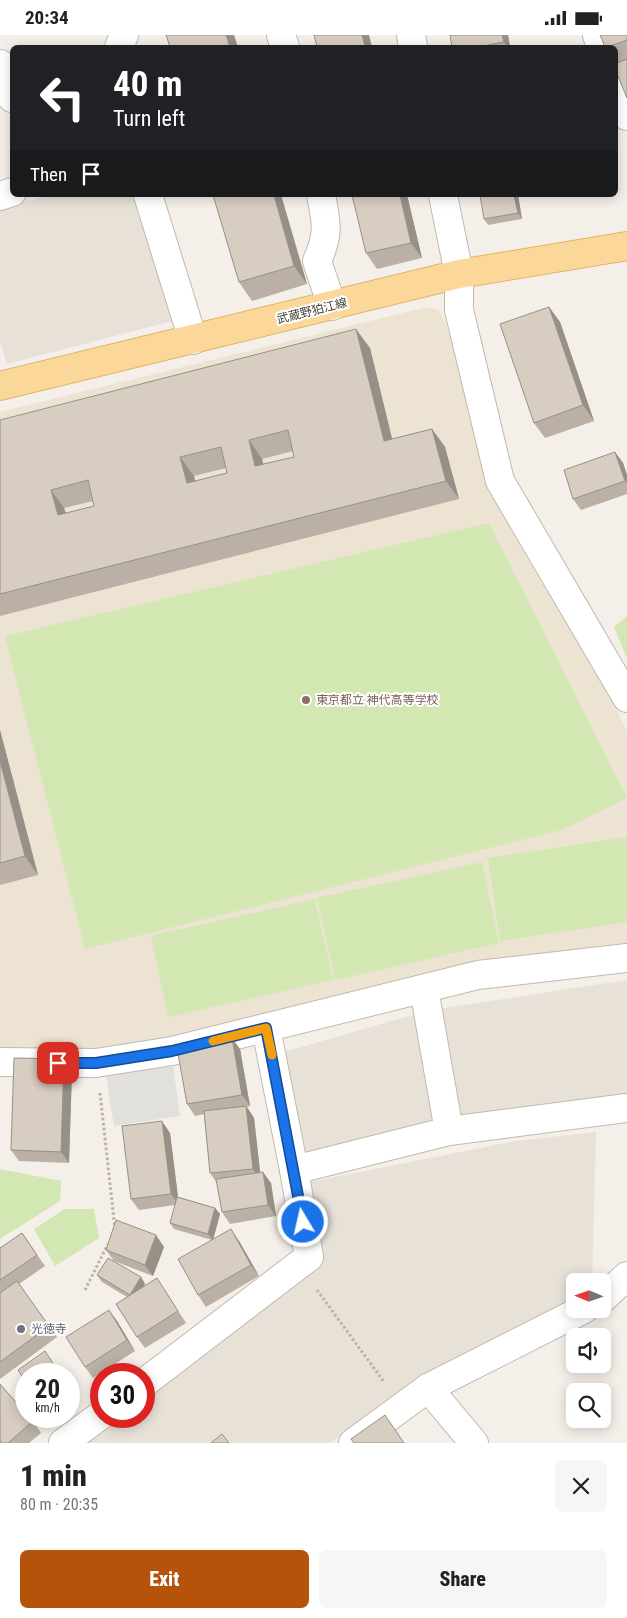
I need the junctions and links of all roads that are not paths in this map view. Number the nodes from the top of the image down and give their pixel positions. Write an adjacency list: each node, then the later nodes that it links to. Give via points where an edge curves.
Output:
1 (0, 64): 2 (street)
2 (10, 92)
3 (618, 95): 4 (street)
4 (627, 115)
5 (149, 197): 11 (street)
6 (321, 197): 10 (street, via 328,224 326,241 317,261)
7 (443, 197): 9 (street)
8 (627, 246): 9 (main road, 武蔵野狛江線)
9 (459, 275): 10 (main road, 武蔵野狛江線); 13 (street, via 458,310 500,481)
10 (332, 306): 11 (main road, 武蔵野狛江線)
11 (193, 340): 12 (main road, 武蔵野狛江線)
12 (1, 384)
13 (627, 698)
14 (627, 958): 15 (street, via 478,975)
15 (424, 989): 16 (street); 19 (street)
16 (266, 1028): 17 (street, via 172,1051 96,1063); 20 (street)
17 (0, 1062)
18 (627, 1108): 19 (street)
19 (449, 1131): 20 (street)
20 (294, 1170): 24 (street, via 309,1257)
21 (627, 1276): 22 (street)
22 (611, 1291)
23 (566, 1318): 25 (street)
24 (155, 1375)
25 (428, 1388): 28 (street); 29 (street)
26 (90, 1423): 27 (street)
27 (63, 1443)
28 (353, 1443)
29 (474, 1443)

